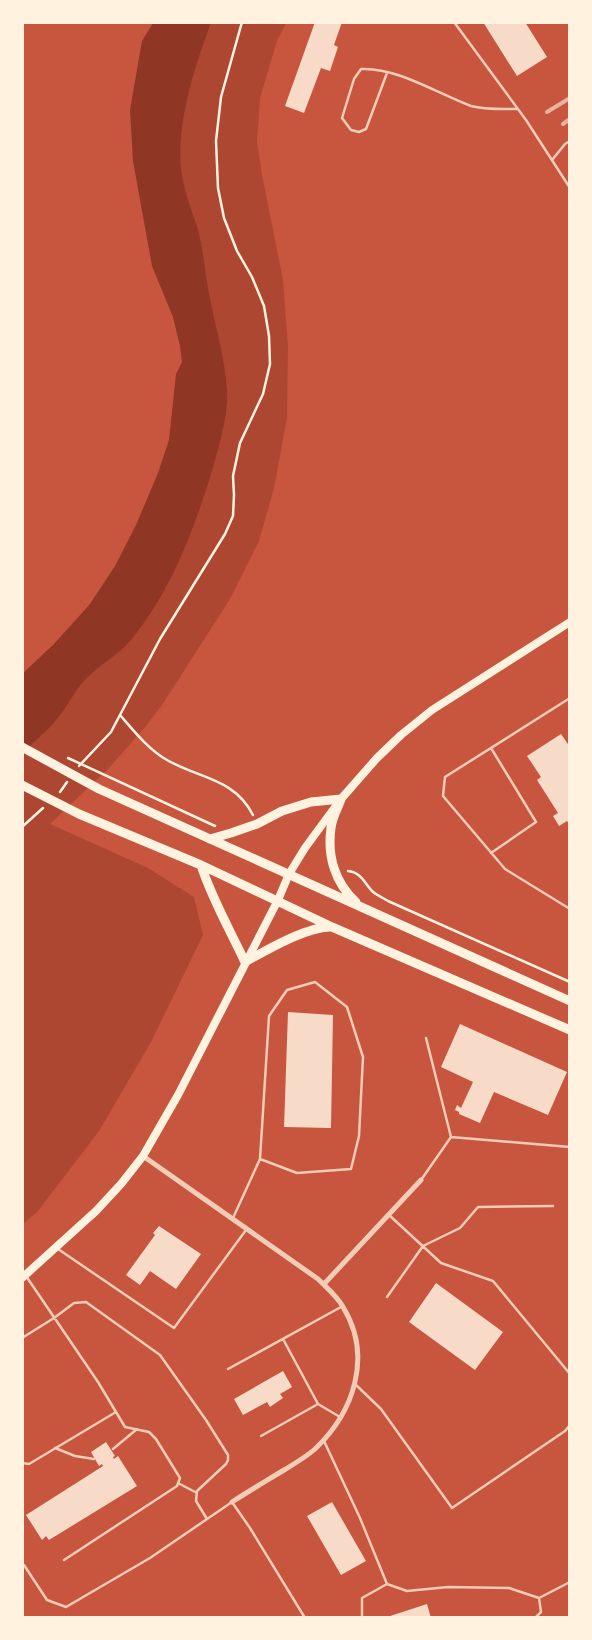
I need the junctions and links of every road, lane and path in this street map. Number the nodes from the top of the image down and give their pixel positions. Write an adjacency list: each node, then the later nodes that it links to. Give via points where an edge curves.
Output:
1 (242, 22): 10 (path, via 221,97 216,141 218,188 236,252 252,277 264,306 270,364 263,394 240,443 233,476 233,516 160,639)
2 (454, 22): 4 (lane)
3 (387, 72): 3 (lane, via 361,69 354,79 342,118 351,130 359,132 366,128); 4 (lane, via 473,106)
4 (517, 109): 6 (lane)
5 (570, 141): 6 (lane)
6 (552, 160): 7 (lane)
7 (570, 188)
8 (570, 622): 18 (main road, via 432,710 377,758)
9 (570, 698): 12 (lane)
10 (120, 715): 14 (path, via 111,732); 20 (path, via 154,752 237,793 254,817)
11 (22, 747): 23 (main road, via 99,789)
12 (491, 748): 24 (lane, via 536,822); 24 (lane, via 445,777 443,796)
13 (61, 755): 21 (path, via 215,826)
14 (74, 772)
15 (68, 780): 17 (path)
16 (22, 785): 25 (main road, via 79,814)
17 (57, 795)
18 (341, 799): 23 (main road, via 311,802 282,811 257,824); 27 (main road); 29 (main road, via 331,826 332,864 347,894)
19 (44, 807): 22 (path)
20 (248, 819)
21 (222, 826)
22 (22, 827)
23 (210, 838): 27 (main road)
24 (491, 852): 30 (lane, via 505,869)
25 (201, 865): 28 (main road); 32 (main road, via 208,887)
26 (348, 872): 33 (path, via 355,872 373,892 388,901)
27 (289, 874): 28 (main road); 29 (main road)
28 (278, 900): 31 (main road); 32 (main road)
29 (362, 908): 34 (main road)
30 (570, 909)
31 (332, 927): 32 (main road, via 320,927); 35 (main road)
32 (245, 962): 39 (main road, via 178,1095)
33 (570, 982)
34 (570, 1001)
35 (570, 1030)
36 (426, 1038): 37 (lane)
37 (451, 1137): 38 (lane); 41 (lane)
38 (570, 1147)
39 (143, 1156): 44 (street); 47 (main road, via 96,1211)
40 (260, 1159): 40 (lane, via 270,1016 286,990 315,982 346,1007 363,1057 359,1136 351,1169 297,1173); 44 (lane)
41 (421, 1180): 43 (street)
42 (553, 1206): 46 (lane, via 478,1206 460,1228)
43 (389, 1215): 46 (lane); 49 (street)
44 (232, 1219): 45 (street)
45 (247, 1230): 47 (lane, via 174,1328); 49 (street)
46 (423, 1246): 50 (lane); 56 (lane, via 441,1263 493,1281)
47 (57, 1248): 48 (main road)
48 (23, 1276): 52 (lane)
49 (324, 1284): 51 (street)
50 (387, 1298)
51 (342, 1306): 54 (lane); 57 (street, via 356,1339)
52 (54, 1318): 53 (lane); 59 (lane); 70 (lane, via 74,1303 86,1302 160,1354 228,1455 226,1464)
53 (22, 1338)
54 (283, 1338): 55 (lane); 58 (lane)
55 (228, 1369)
56 (570, 1374)
57 (355, 1384): 60 (street); 61 (lane, via 381,1409 452,1508 565,1431)
58 (318, 1404): 60 (lane); 63 (lane)
59 (116, 1412): 62 (lane, via 125,1427); 65 (lane)
60 (342, 1417): 64 (street)
61 (570, 1424)
62 (137, 1429): 66 (lane); 69 (lane, via 149,1432 156,1439 177,1470)
63 (261, 1436)
64 (323, 1440): 71 (street, via 296,1462); 76 (lane)
65 (55, 1448): 67 (lane); 68 (lane, via 29,1464)
66 (113, 1449)
67 (94, 1459)
68 (22, 1463)
69 (178, 1483): 70 (lane); 73 (lane)
70 (197, 1494): 72 (lane, via 196,1501)
71 (232, 1502): 72 (lane); 78 (lane)
72 (207, 1519): 74 (lane, via 150,1558 66,1607 47,1600)
73 (64, 1560)
74 (22, 1566)
75 (570, 1582): 77 (lane)
76 (387, 1584): 77 (lane, via 407,1591 448,1587 509,1588); 79 (lane, via 362,1598)
77 (539, 1598): 80 (lane, via 541,1612)
78 (305, 1618)
79 (362, 1618)
80 (535, 1618)

